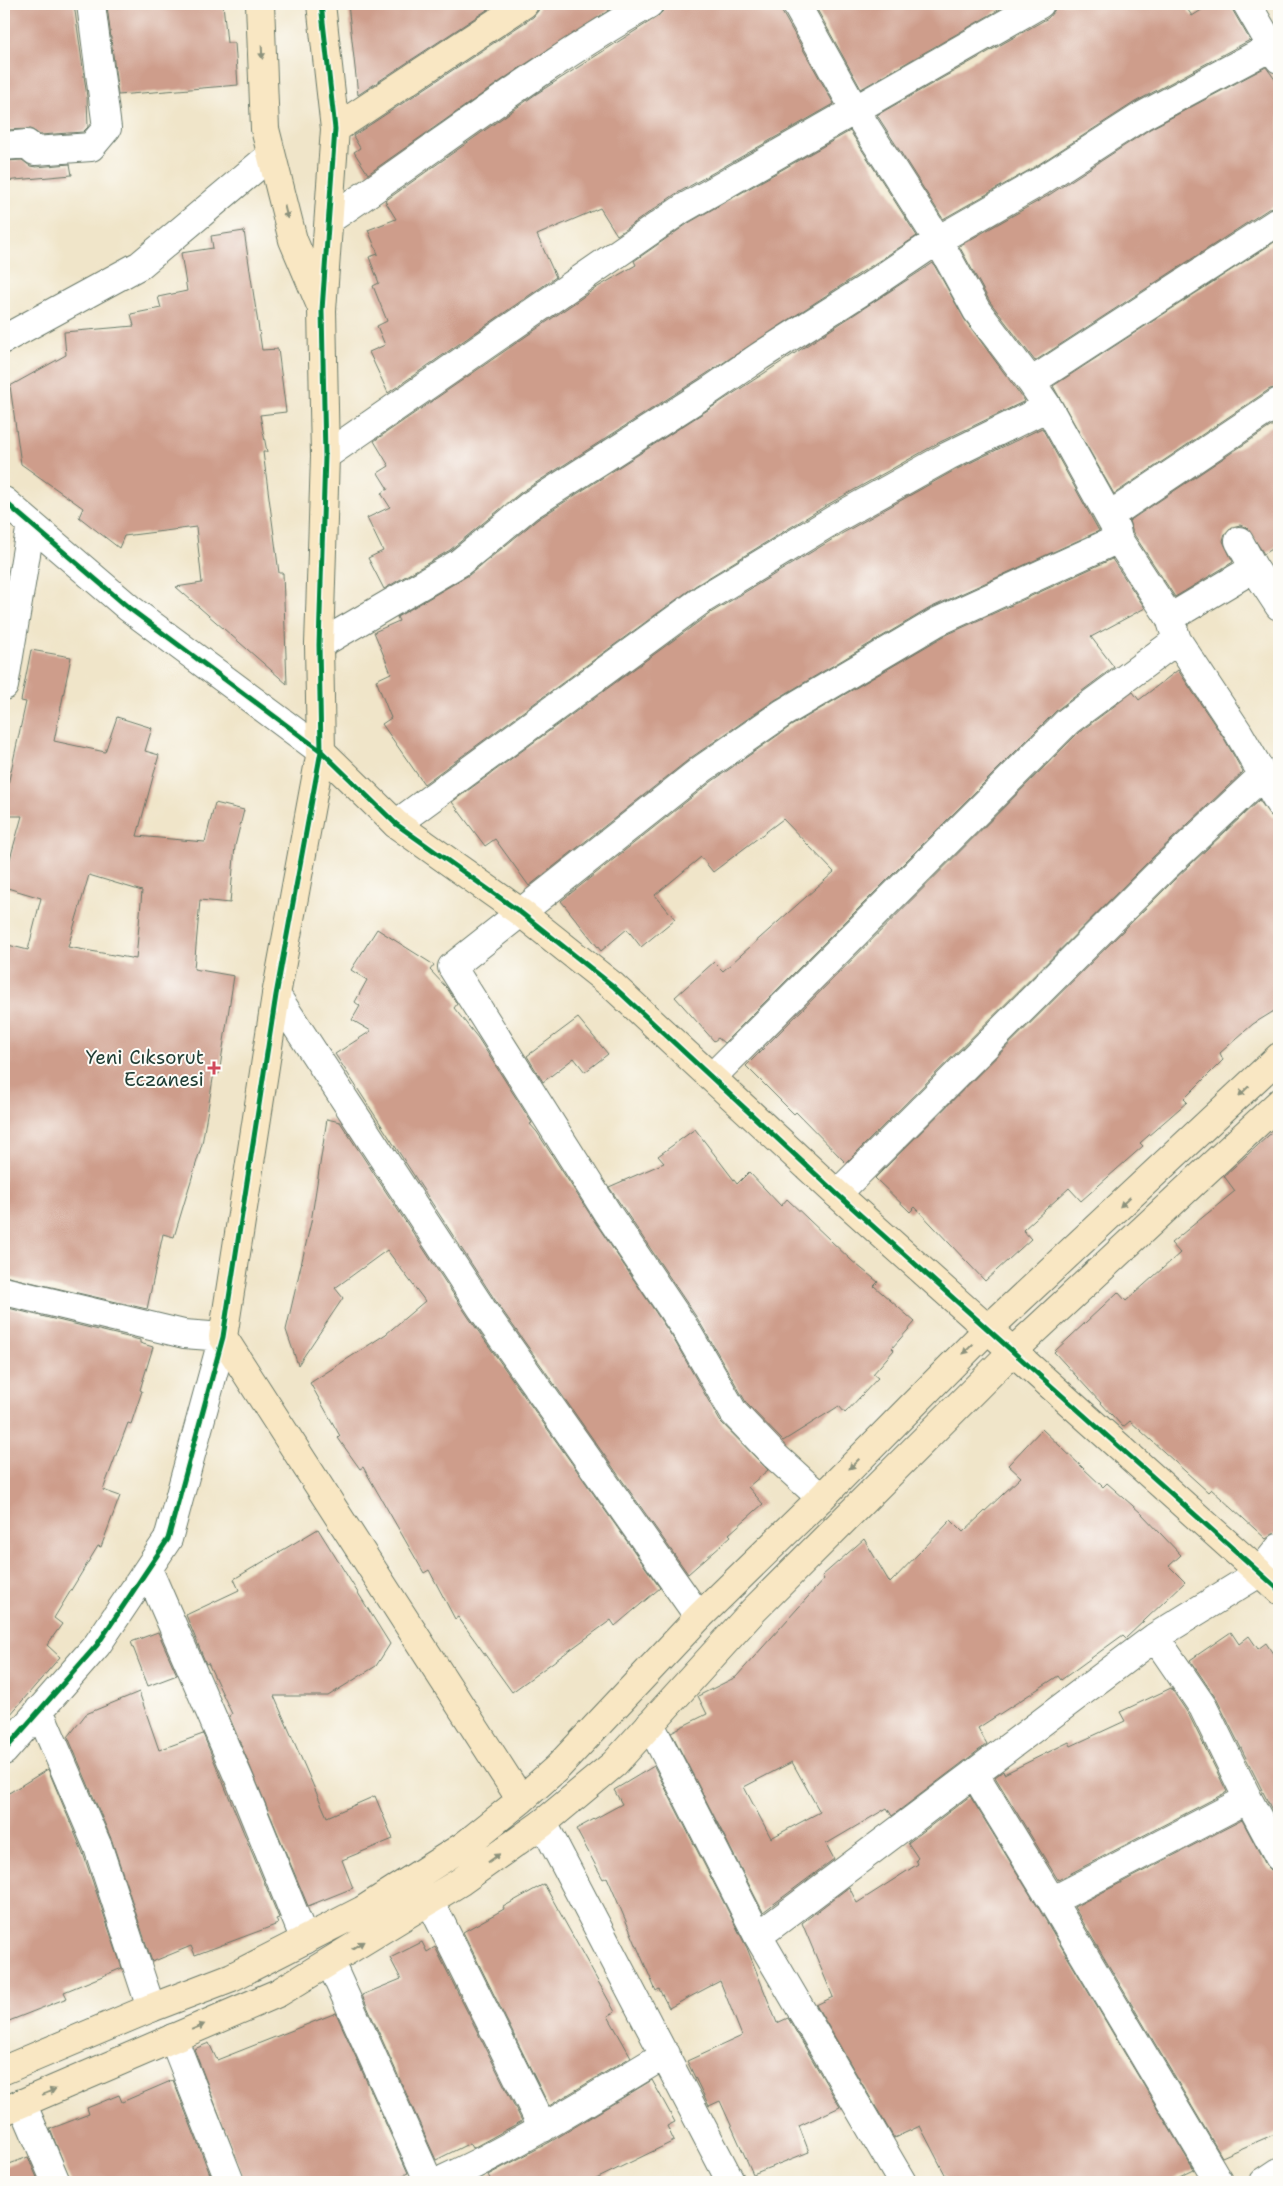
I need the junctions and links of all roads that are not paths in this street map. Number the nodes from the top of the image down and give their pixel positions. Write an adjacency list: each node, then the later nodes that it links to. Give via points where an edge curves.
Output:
1 (91, 4): 12 (street, via 107,128 91,147 35,151 27,144)
2 (260, 4): 13 (street, one-way to 13, via 265,129)
3 (321, 4): 11 (street)
4 (524, 4): 11 (street)
5 (650, 4): 14 (street, via 530,78)
6 (796, 4): 10 (street)
7 (1040, 4): 10 (street)
8 (1247, 4): 9 (street)
9 (1275, 53): 16 (street, via 1142,116 1042,181)
10 (855, 110): 16 (street); 22 (street, via 682,209)
11 (336, 129): 14 (street)
12 (4, 146)
13 (271, 154): 17 (street, one-way to 17, via 293,240); 18 (street, via 140,265)
14 (329, 220): 17 (street)
15 (1279, 221): 19 (street)
16 (938, 240): 19 (street, via 977,311); 30 (street, via 529,506 459,563)
17 (322, 310): 22 (street)
18 (4, 337)
19 (1031, 382): 21 (street)
20 (1279, 402): 25 (street)
21 (1048, 407): 25 (street); 35 (street, via 939,460 702,599)
22 (325, 456): 30 (street)
23 (4, 501): 24 (street)
24 (30, 524): 31 (street); 32 (street, via 129,608)
25 (1114, 527): 29 (street); 36 (street, via 937,622 783,713 702,769)
26 (1239, 541): 27 (street)
27 (1254, 568): 28 (street); 29 (street)
28 (1279, 606)
29 (1173, 629): 33 (street); 39 (street, via 1068,721)
30 (320, 645): 32 (street)
31 (4, 686)
32 (321, 751): 35 (street); 37 (street)
33 (1263, 775): 34 (street); 41 (street, via 1163,869)
34 (1279, 803)
35 (396, 824): 36 (street)
36 (520, 912): 39 (street, via 613,986); 46 (street, via 452,967 608,1214 686,1330 734,1413)
37 (276, 995): 44 (street); 50 (street, via 482,1309)
38 (1279, 1057): 43 (street, one-way to 43)
39 (712, 1077): 41 (street)
40 (1279, 1103): 45 (street)
41 (837, 1194): 43 (street)
42 (4, 1291): 44 (street, via 184,1334)
43 (988, 1329): 45 (street); 46 (street, one-way to 46)
44 (223, 1337): 48 (street, via 168,1539); 57 (street)
45 (1012, 1352): 49 (street); 53 (street, via 754,1610)
46 (821, 1498): 50 (street)
47 (1279, 1548): 49 (street)
48 (148, 1569): 52 (street, via 97,1644); 63 (street)
49 (1269, 1581): 51 (street)
50 (699, 1617): 57 (street, via 557,1768)
51 (1156, 1637): 55 (street); 56 (street, via 1203,1707)
52 (39, 1710): 54 (street); 65 (street, via 98,1846)
53 (650, 1724): 58 (street, via 614,1764); 62 (street)
54 (4, 1751)
55 (974, 1774): 61 (street); 62 (street)
56 (1248, 1799): 59 (street); 61 (street)
57 (521, 1800): 63 (street, via 450,1855 364,1910)
58 (543, 1823): 60 (street, one-way to 58); 67 (street)
59 (1279, 1857)
60 (430, 1901): 64 (street, one-way to 60); 70 (street)
61 (1052, 1901): 79 (street)
62 (758, 1936): 78 (street)
63 (305, 1940): 65 (street, via 232,1977)
64 (330, 1962): 66 (street, one-way to 64, via 278,1993); 75 (street)
65 (151, 2008): 68 (street)
66 (173, 2038): 69 (street, one-way to 66); 74 (street)
67 (666, 2054): 70 (street); 77 (street)
68 (4, 2070)
69 (13, 2107): 73 (street)
70 (543, 2128): 72 (street)
71 (1279, 2172): 80 (street)
72 (476, 2174): 76 (street)
73 (56, 2182)
74 (230, 2182)
75 (428, 2182)
76 (438, 2182)
77 (731, 2182)
78 (902, 2182)
79 (1219, 2182)
80 (1264, 2182)

